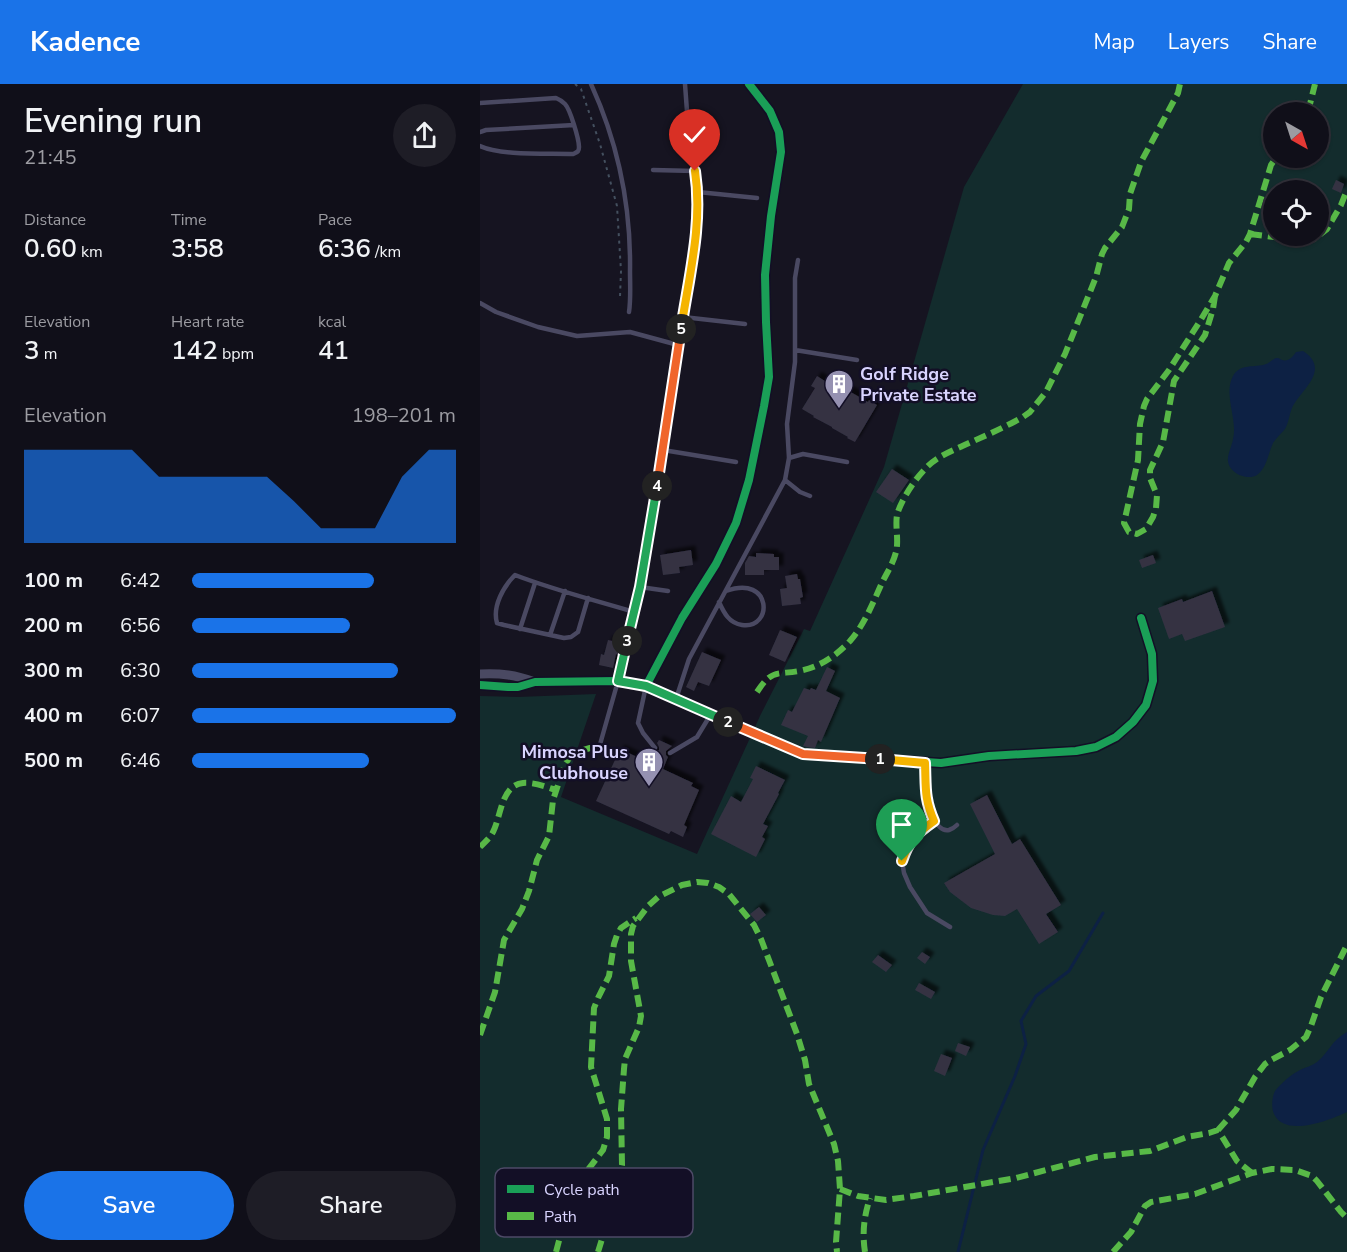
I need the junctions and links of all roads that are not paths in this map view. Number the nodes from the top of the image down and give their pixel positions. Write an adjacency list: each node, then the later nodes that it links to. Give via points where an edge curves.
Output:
1 (591, 84): 14 (lane, via 622,177 630,251)
2 (685, 84): 9 (lane)
3 (749, 84): 41 (street, via 770,111 779,132 781,152 765,275 769,377 749,480 736,523)
4 (480, 103): 5 (lane, via 556,98 567,106)
5 (574, 125): 6 (lane); 7 (lane, via 579,146 573,154 499,152)
6 (480, 132)
7 (480, 146)
8 (653, 170): 9 (lane)
9 (695, 171): 10 (lane)
10 (698, 192): 11 (lane); 15 (lane, via 694,257)
11 (756, 198)
12 (798, 260): 18 (lane)
13 (480, 303): 17 (lane, via 538,327 577,336 630,332)
14 (629, 310)
15 (682, 317): 16 (lane); 17 (lane)
16 (745, 324)
17 (678, 345): 20 (lane)
18 (795, 350): 19 (lane); 21 (lane, via 787,424)
19 (857, 360)
20 (663, 450): 22 (lane); 27 (lane)
21 (789, 458): 23 (lane, via 803,454); 24 (lane)
22 (736, 462)
23 (847, 462)
24 (785, 480): 25 (lane); 30 (lane)
25 (810, 496)
26 (535, 583): 28 (lane); 35 (lane); 35 (lane, via 516,575 499,600 497,623)
27 (640, 587): 29 (lane); 33 (lane)
28 (565, 591): 31 (lane); 36 (lane)
29 (668, 591)
30 (726, 591): 32 (lane); 32 (lane, via 735,587 754,590 764,603 763,614 750,625 739,624 727,617)
31 (588, 598): 33 (lane); 36 (lane, via 578,632 564,638)
32 (719, 602): 42 (lane, via 689,659)
33 (634, 612): 38 (lane)
34 (1141, 618): 47 (street, via 1152,654 1153,681 1146,705 1116,737 1076,751)
35 (520, 629): 36 (lane)
36 (550, 635)
37 (480, 674): 39 (street, via 517,676)
38 (618, 681): 39 (street); 41 (street); 44 (lane)
39 (535, 682): 40 (street, via 518,687)
40 (480, 685)
41 (646, 686): 42 (street); 45 (lane, via 638,723)
42 (676, 699): 43 (street)
43 (711, 714): 46 (lane, via 698,737); 47 (street, via 803,754)
44 (599, 748)
45 (655, 748)
46 (670, 753)
47 (925, 763): 48 (lane, via 925,791)
48 (934, 821): 49 (lane, via 944,830); 50 (lane, via 917,833 906,847 902,861 910,887 927,913)
49 (957, 825)
50 (950, 927)

